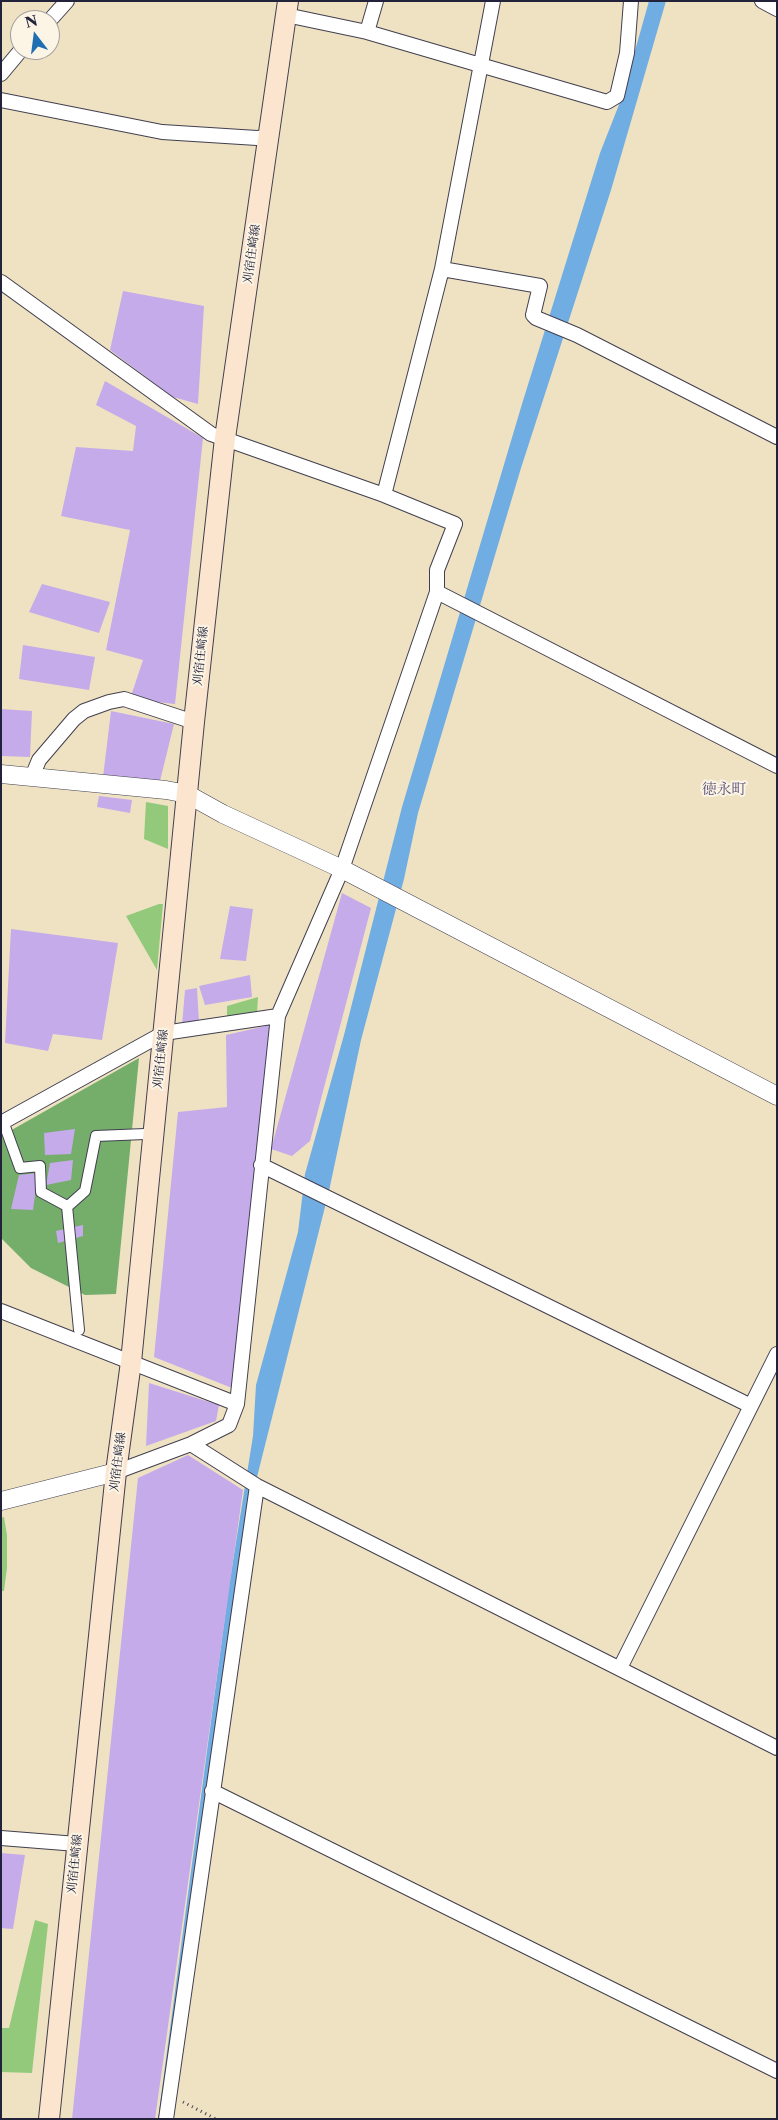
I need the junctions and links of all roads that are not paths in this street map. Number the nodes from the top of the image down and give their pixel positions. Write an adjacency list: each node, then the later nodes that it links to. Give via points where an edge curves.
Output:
1 (376, 1): 7 (street)
2 (493, 1): 9 (street)
3 (631, 1): 9 (street, via 626,53 617,96 607,102)
4 (762, 1): 6 (street)
5 (287, 8): 7 (street); 12 (main road, 刈宿住崎線)
6 (777, 9)
7 (367, 32): 9 (street)
8 (13, 60): 10 (street)
9 (480, 66): 13 (street)
10 (1, 74)
11 (1, 100): 12 (street, via 162,132)
12 (270, 137): 16 (main road, 刈宿住崎線)
13 (442, 268): 15 (street, via 540,286 533,315 536,318 577,335); 17 (street)
14 (1, 282): 16 (street, via 211,434)
15 (777, 437)
16 (225, 438): 17 (street); 19 (main road, 刈宿住崎線)
17 (384, 496): 18 (street, via 455,524 437,570)
18 (437, 592): 20 (street); 24 (street)
19 (194, 722): 22 (street, via 124,699 109,702 84,711 74,719 39,760); 23 (main road, 刈宿住崎線)
20 (777, 766)
21 (1, 774): 22 (street)
22 (32, 777): 23 (street)
23 (187, 794): 24 (street); 26 (main road, 刈宿住崎線)
24 (342, 869): 25 (street); 27 (street)
25 (278, 1016): 26 (street); 30 (street)
26 (164, 1033): 28 (street); 35 (main road, 刈宿住崎線)
27 (777, 1096)
28 (2, 1122): 31 (street, via 20,1168 40,1166 41,1192)
29 (145, 1134): 31 (street, via 96,1136 85,1191)
30 (261, 1165): 36 (street); 37 (street)
31 (67, 1207): 33 (street)
32 (1, 1311): 35 (street)
33 (79, 1330)
34 (777, 1354): 37 (street)
35 (130, 1362): 36 (street); 39 (main road, 刈宿住崎線)
36 (237, 1404): 38 (street, via 229,1424)
37 (751, 1406): 42 (street)
38 (192, 1444): 39 (street); 40 (street)
39 (116, 1472): 41 (street); 46 (main road, 刈宿住崎線)
40 (257, 1486): 42 (street); 44 (street)
41 (1, 1501)
42 (620, 1668): 43 (street)
43 (777, 1748)
44 (212, 1791): 47 (street); 49 (street)
45 (1, 1838): 46 (street)
46 (77, 1844): 48 (main road, 刈宿住崎線)
47 (777, 2071)
48 (49, 2119)
49 (166, 2119)

